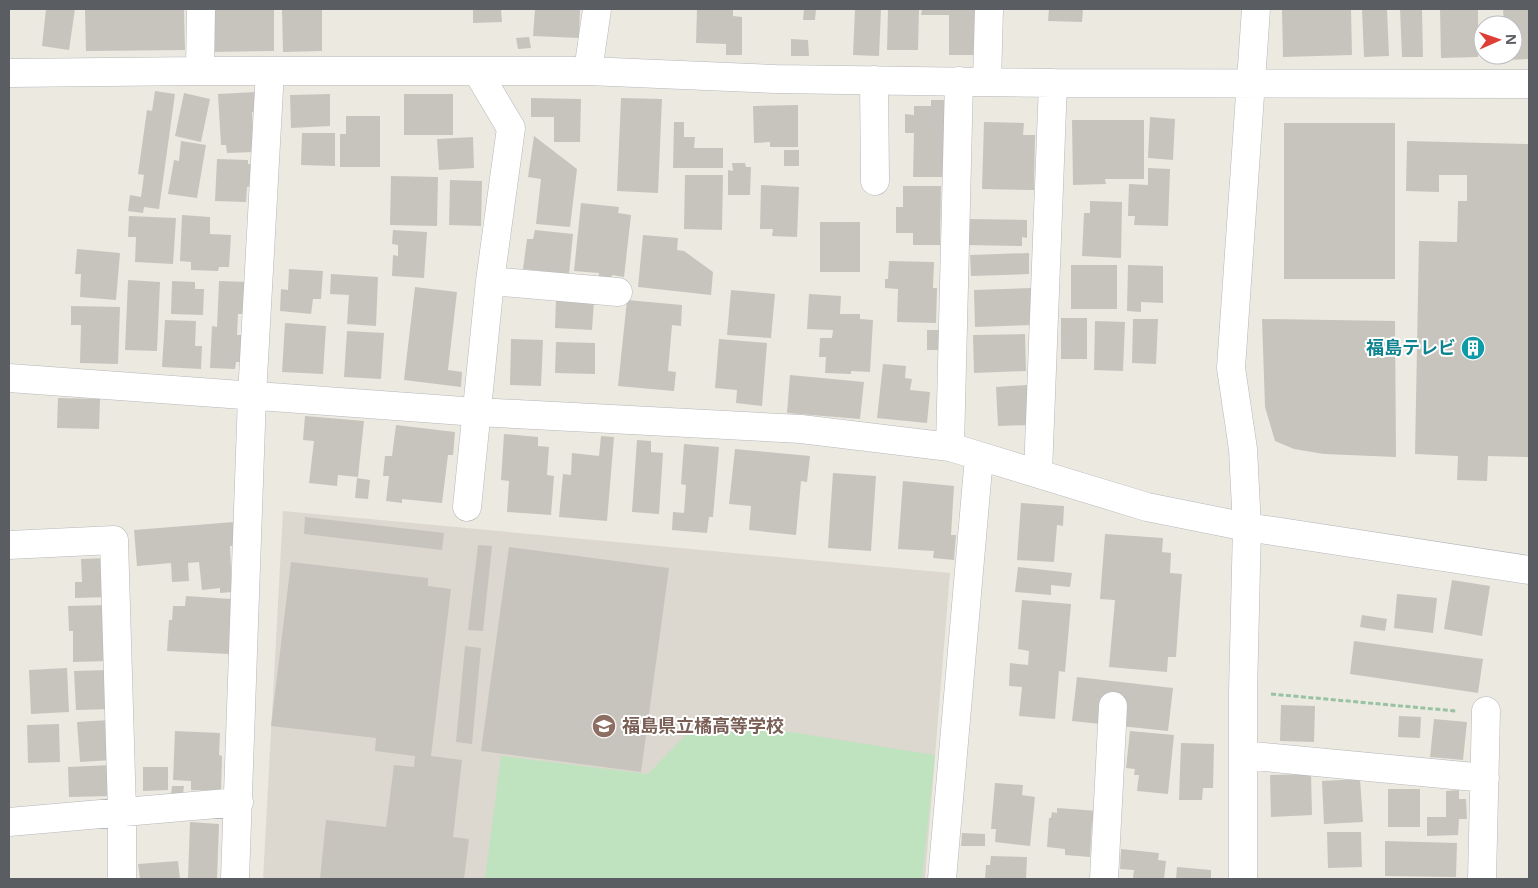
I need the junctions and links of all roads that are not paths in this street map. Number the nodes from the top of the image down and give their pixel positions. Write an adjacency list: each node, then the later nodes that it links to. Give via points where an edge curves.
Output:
1 (201, 9): 5 (street)
2 (597, 9): 8 (street)
3 (989, 9): 12 (street)
4 (1256, 9): 14 (street)
5 (200, 71): 7 (street); 9 (street)
6 (477, 71): 7 (street); 8 (street); 17 (street, via 510,128)
7 (270, 72): 20 (street)
8 (588, 72): 10 (street)
9 (9, 73)
10 (874, 80): 11 (street); 16 (street)
11 (959, 82): 12 (street); 22 (street)
12 (987, 82): 13 (street)
13 (1053, 83): 14 (street); 24 (street)
14 (1251, 83): 15 (street); 26 (street, via 1231,368 1243,449)
15 (1529, 84)
16 (875, 181)
17 (490, 281): 18 (street); 21 (street)
18 (618, 292)
19 (9, 378): 20 (street)
20 (252, 396): 21 (street); 33 (street)
21 (477, 412): 22 (street, via 801,429); 25 (street)
22 (950, 447): 23 (street)
23 (979, 457): 24 (street); 38 (street)
24 (1038, 473): 26 (street, via 1147,507)
25 (467, 506)
26 (1247, 527): 28 (street); 31 (street)
27 (9, 545): 34 (street, via 114,540)
28 (1529, 570)
29 (1113, 706): 39 (street)
30 (1486, 712): 32 (street)
31 (1243, 755): 32 (street); 40 (street)
32 (1485, 778): 41 (street)
33 (239, 802): 34 (street); 37 (street)
34 (122, 812): 35 (street); 36 (street)
35 (9, 822)
36 (122, 879)
37 (235, 879)
38 (942, 879)
39 (1104, 879)
40 (1243, 879)
41 (1482, 879)

